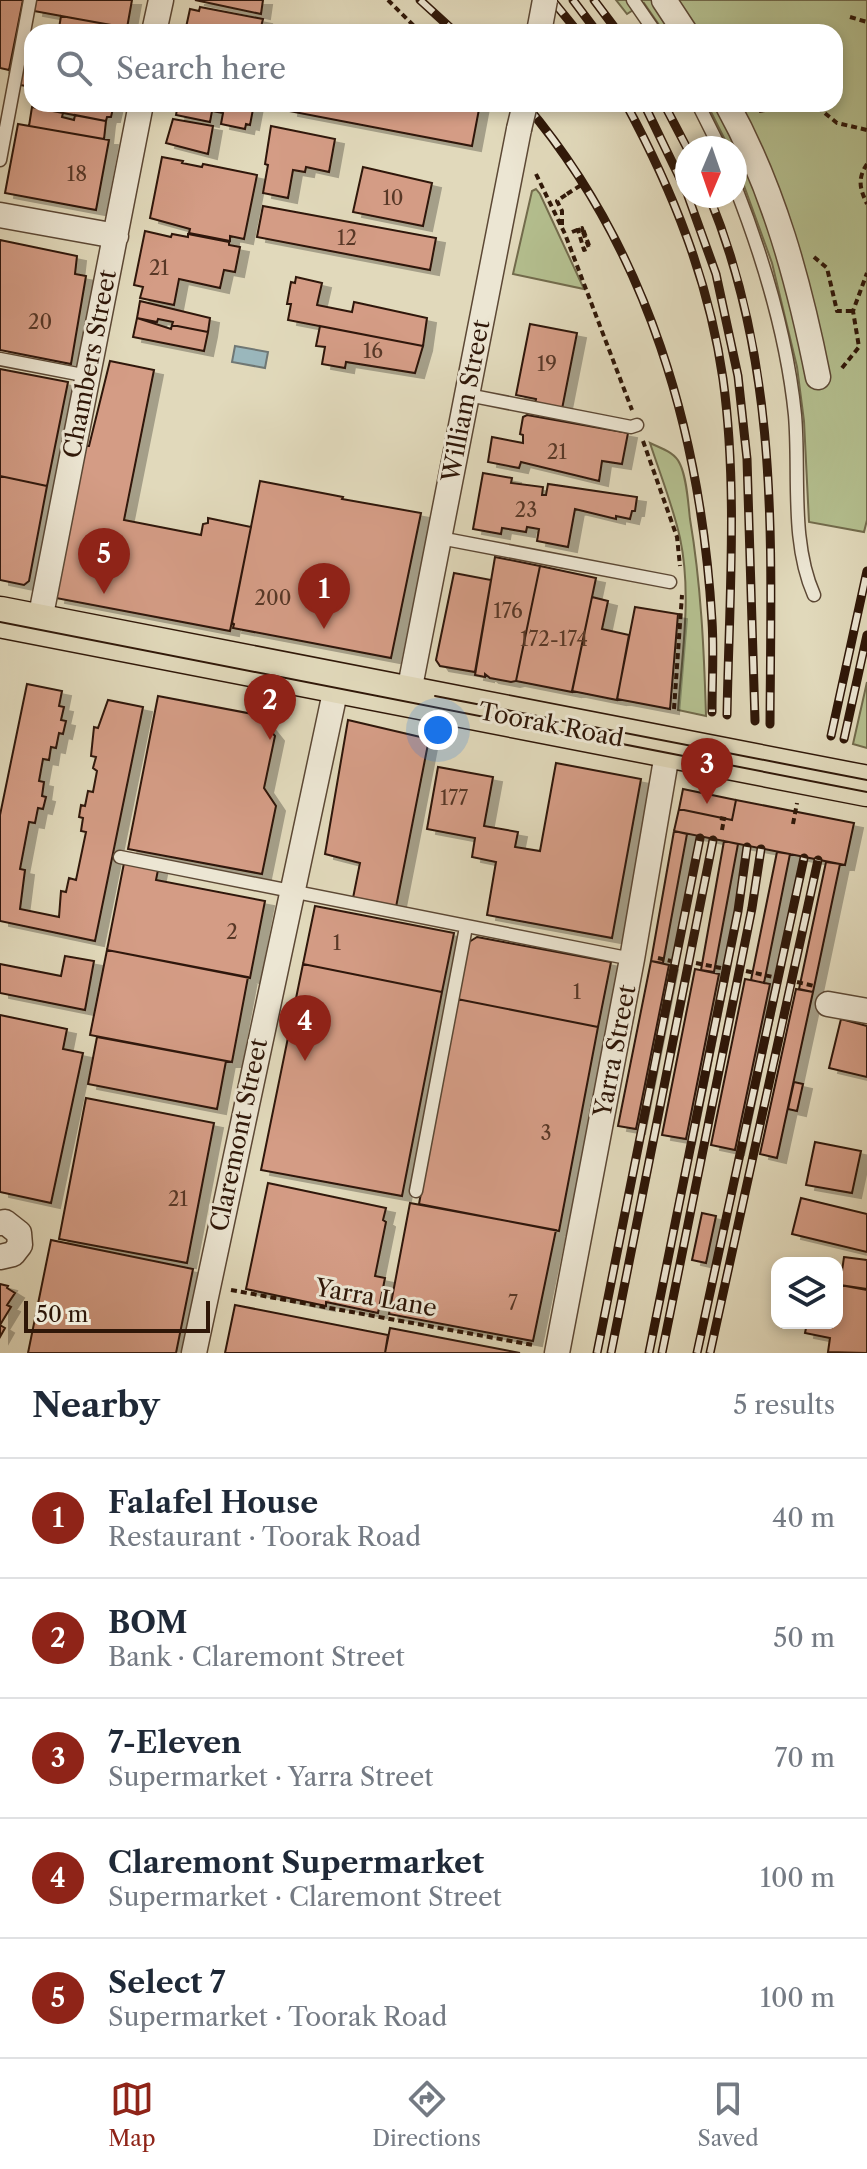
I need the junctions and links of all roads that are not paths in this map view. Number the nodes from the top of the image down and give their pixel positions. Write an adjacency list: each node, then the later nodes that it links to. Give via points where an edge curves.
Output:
1 (30, 0): 6 (lane)
2 (161, 0): 7 (street)
3 (545, 0): 8 (street, bridge)
4 (633, 0): 9 (lane)
5 (664, 0): 10 (street)
6 (26, 24)
7 (156, 24)
8 (540, 24)
9 (650, 24)
10 (680, 24)
11 (24, 32): 17 (lane)
12 (139, 112): 20 (street, Chambers Street)
13 (523, 112): 24 (street, William Street, bridge)
14 (702, 112): 16 (lane)
15 (731, 112): 23 (street, via 790,257)
16 (714, 136)
17 (0, 160)
18 (743, 208): 28 (lane, via 765,267 788,365 800,540 804,572)
19 (0, 215): 20 (street)
20 (116, 236): 22 (street, Chambers Street)
21 (0, 359): 22 (lane)
22 (88, 376): 30 (street, Chambers Street)
23 (818, 377)
24 (468, 395): 25 (lane); 26 (street, William Street)
25 (637, 425)
26 (440, 538): 27 (lane); 32 (street, William Street)
27 (670, 582)
28 (814, 595)
29 (0, 617): 30 (main road, Toorak Road)
30 (39, 625): 31 (main road, Toorak Road)
31 (337, 683): 32 (main road, Toorak Road); 36 (street, Claremont Street)
32 (408, 697): 33 (main road, Toorak Road)
33 (668, 748): 34 (main road, Toorak Road); 38 (street, Yarra Street)
34 (867, 786)
35 (120, 857): 36 (lane)
36 (291, 892): 37 (lane); 45 (street, Claremont Street)
37 (466, 927): 38 (lane); 41 (lane)
38 (642, 958): 44 (street, Yarra Street)
39 (823, 995): 40 (street)
40 (867, 1011)
41 (416, 1191)
42 (0, 1223): 43 (street, via 19,1233 20,1245 13,1254)
43 (0, 1257)
44 (548, 1349)
45 (194, 1353)

